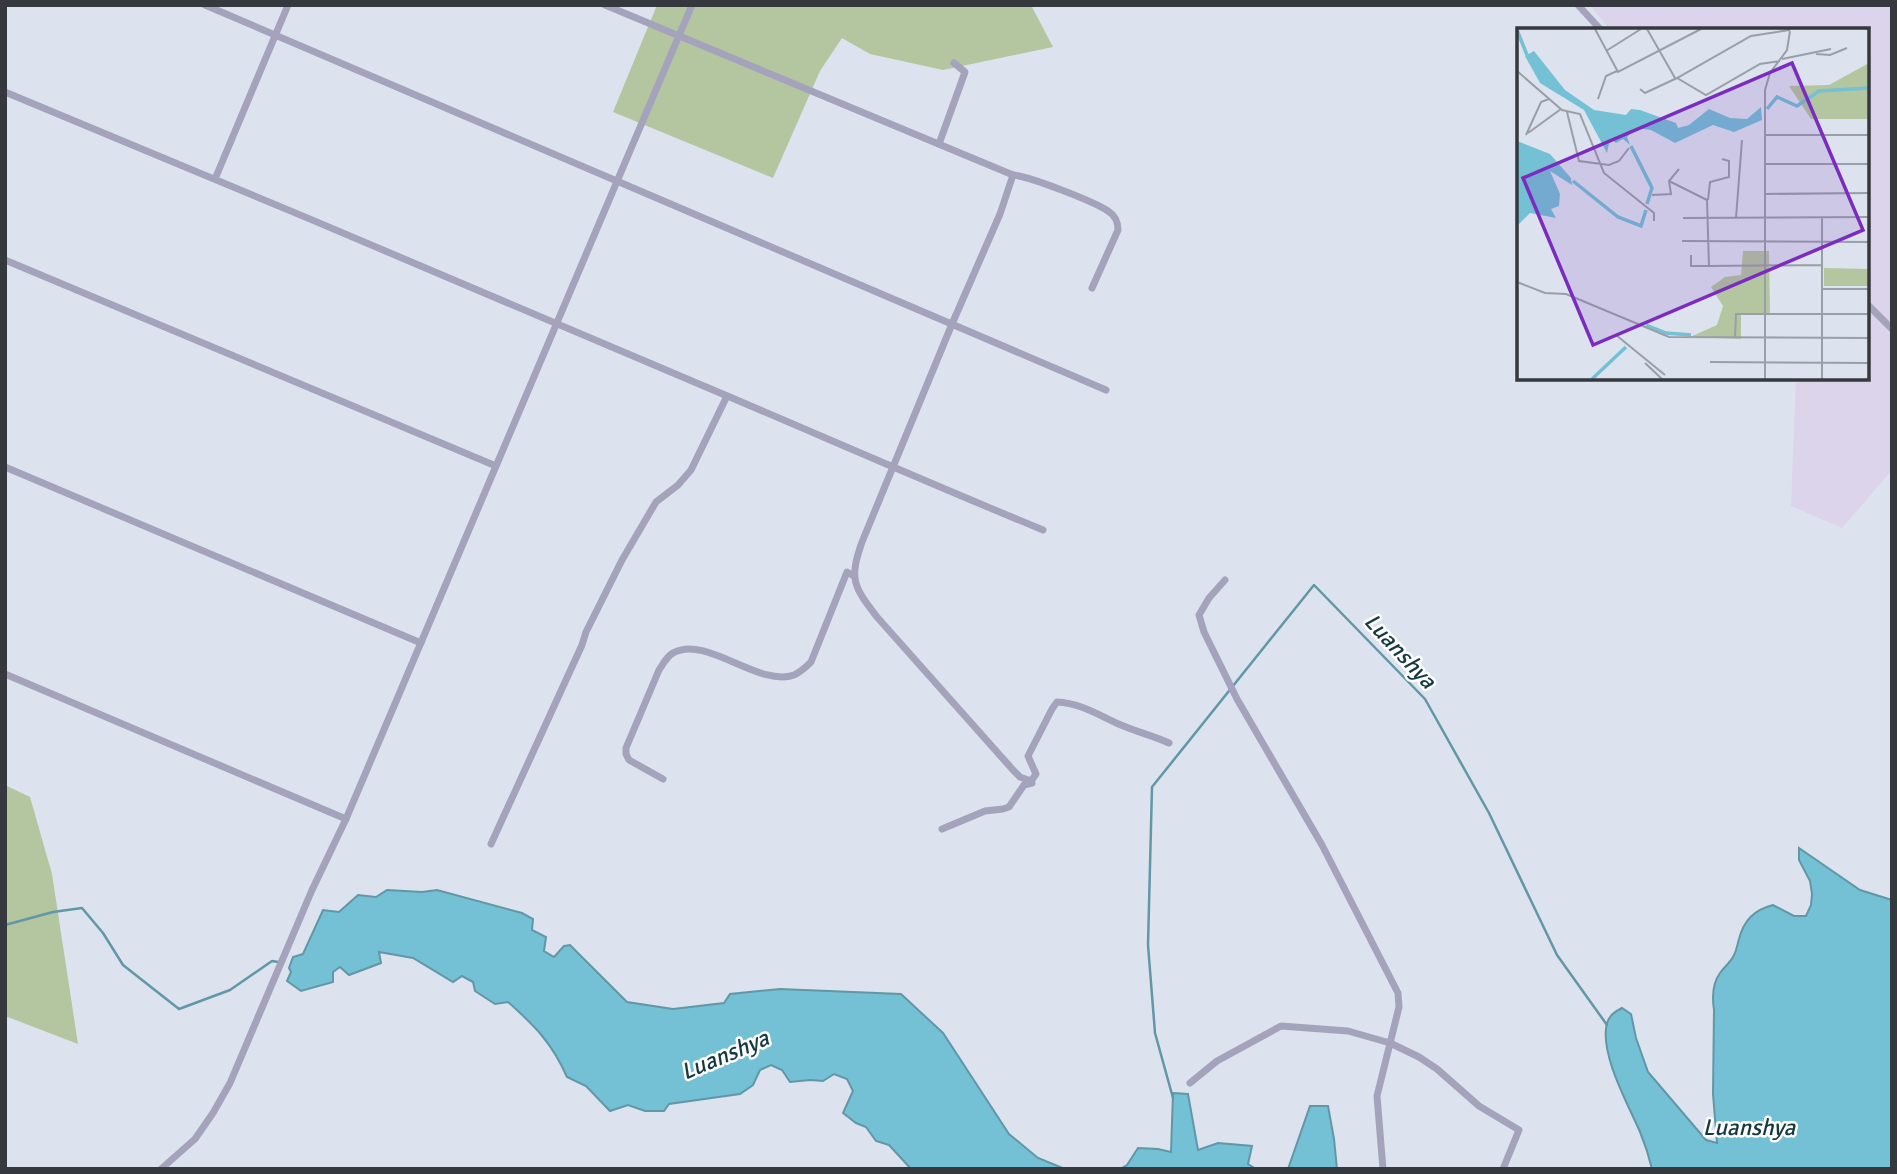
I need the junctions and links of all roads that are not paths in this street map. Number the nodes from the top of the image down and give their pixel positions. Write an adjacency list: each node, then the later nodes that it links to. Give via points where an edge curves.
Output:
1 (205, 5): 7 (street)
2 (288, 5): 7 (street)
3 (605, 5): 8 (street)
4 (692, 5): 8 (street)
5 (1578, 5): 6 (street)
6 (1599, 28)
7 (276, 35): 13 (street); 14 (street)
8 (679, 36): 11 (street); 14 (street)
9 (954, 63): 11 (street, via 965,72)
10 (5, 92): 13 (street)
11 (939, 144): 12 (street)
12 (1013, 176): 16 (street, via 1093,204 1118,222); 19 (street)
13 (215, 178): 18 (street)
14 (617, 182): 18 (street); 19 (street)
15 (5, 260): 23 (street)
16 (1092, 288)
17 (1869, 306): 20 (street)
18 (555, 324): 22 (street); 23 (street)
19 (952, 324): 21 (street); 25 (street)
20 (1892, 329)
21 (1106, 390)
22 (727, 396): 25 (street); 36 (street, via 691,470 656,502 622,560)
23 (496, 466): 29 (street)
24 (5, 467): 29 (street)
25 (893, 468): 26 (street); 27 (street, via 854,564)
26 (1042, 530)
27 (854, 576): 32 (street, via 847,572 811,662 803,671 776,677 694,648 666,659 626,748 629,760); 33 (street, via 877,617 1013,770)
28 (1224, 580): 37 (street, via 1205,604 1200,621 1237,699 1322,845 1398,993)
29 (421, 643): 34 (street)
30 (5, 674): 34 (street)
31 (1169, 743): 33 (street, via 1090,710 1057,702 1028,756 1035,774)
32 (663, 779)
33 (1031, 781): 35 (street, via 1009,807 985,811)
34 (346, 819): 39 (street, via 230,1083 195,1139)
35 (942, 829)
36 (491, 845)
37 (1390, 1043): 38 (street, via 1348,1031 1281,1026 1217,1061); 40 (street, via 1377,1096); 41 (street, via 1437,1069 1479,1106 1518,1130)
38 (1190, 1083)
39 (161, 1169)
40 (1383, 1169)
41 (1503, 1169)

